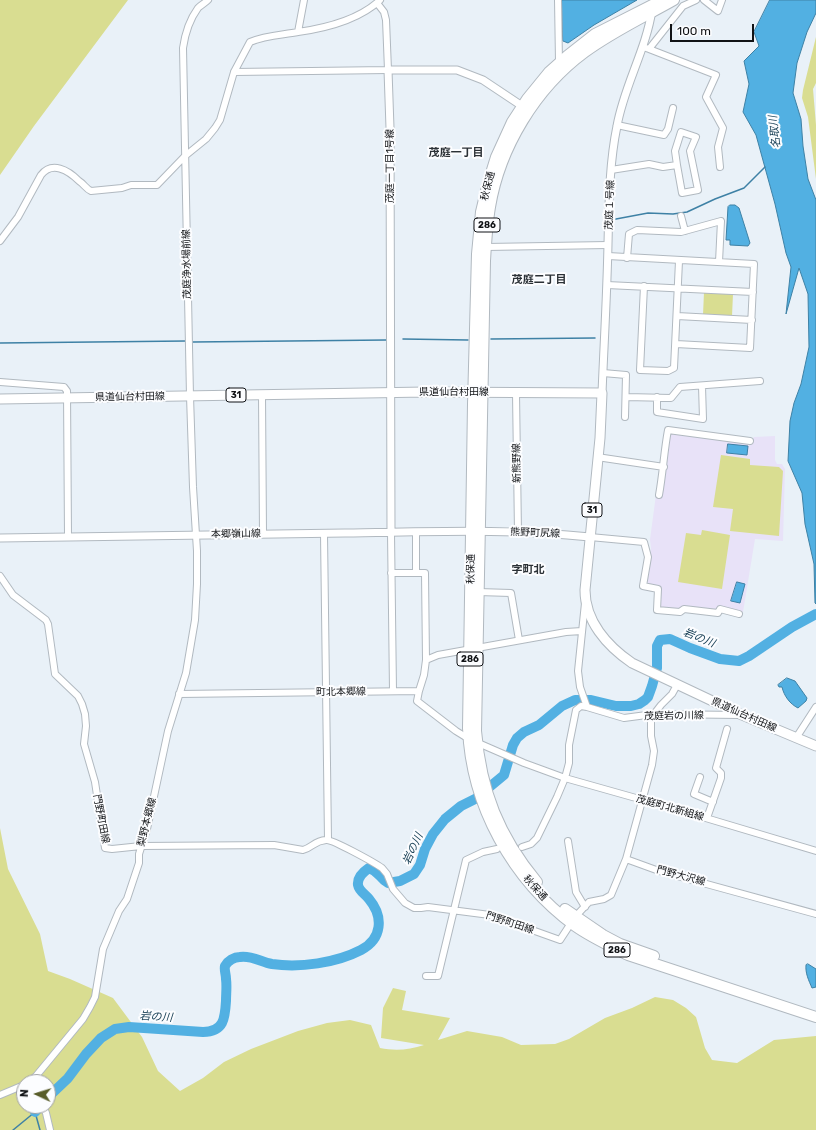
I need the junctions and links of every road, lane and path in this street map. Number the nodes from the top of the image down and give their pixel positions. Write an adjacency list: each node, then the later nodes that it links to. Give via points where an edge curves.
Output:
1 (208, 0): 18 (street, 茂庭浄水場前線, via 198,8 185,35 183,48)
2 (304, 0): 10 (street)
3 (558, 0): 12 (street)
4 (674, 0): 9 (highway, 秋保通 / 286)
5 (696, 0): 11 (street, via 683,6)
6 (704, 0): 7 (street, via 718,11)
7 (722, 0)
8 (378, 2): 10 (street, via 356,16); 13 (street, via 386,20)
9 (655, 4): 11 (street, 茂庭１号線); 12 (highway, 秋保通 / 286, via 595,34); 16 (highway, 秋保通 / 286, via 583,53)
10 (298, 32): 14 (street, via 250,42)
11 (646, 48): 17 (street, 茂庭１号線, via 626,92); 20 (street, via 716,75 706,97 723,128 718,147)
12 (559, 62): 16 (highway, 秋保通 / 286, via 549,72)
13 (388, 70): 14 (street); 16 (street, via 457,70 483,80); 42 (street, 茂庭一丁目1号線)
14 (234, 72): 18 (street, via 220,120 206,139)
15 (673, 108): 17 (street, via 664,135)
16 (526, 109): 26 (highway, 秋保通 / 286, via 499,172 490,206); 43 (highway, 秋保通 / 286, via 512,122 496,157 481,212 477,254)
17 (617, 125): 21 (street, 茂庭１号線)
18 (185, 156): 24 (street, via 157,185 131,185 91,191 73,175 59,168 44,170 18,217); 47 (street, 茂庭浄水場前線)
19 (677, 165): 19 (street, via 675,151 681,132 696,137 690,151 698,190 682,193); 21 (street, via 662,167 649,164)
20 (720, 167)
21 (611, 170): 25 (street, 茂庭１号線)
22 (681, 216): 23 (street)
23 (685, 231): 28 (street, via 637,230 629,234); 30 (street, via 721,222)
24 (0, 241)
25 (608, 245): 26 (street); 27 (street, 茂庭１号線)
26 (486, 247): 43 (highway, 秋保通 / 286)
27 (608, 256): 28 (street); 31 (street, 茂庭１号線)
28 (627, 258): 29 (street)
29 (679, 261): 30 (street); 33 (street)
30 (719, 262): 34 (street, via 754,264)
31 (607, 285): 32 (street); 38 (street, 茂庭１号線)
32 (644, 286): 33 (street); 37 (street, via 640,370 668,371 674,368)
33 (678, 288): 34 (street); 35 (street)
34 (753, 292): 36 (street)
35 (677, 316): 36 (street); 37 (street)
36 (752, 320): 37 (street, via 750,348)
37 (676, 344)
38 (603, 373): 45 (street, 茂庭１号線); 48 (street, via 626,375)
39 (760, 381): 41 (street)
40 (0, 382): 51 (street, via 64,387)
41 (702, 386): 49 (street, via 680,387 671,398); 49 (street, via 704,419 657,412)
42 (390, 392): 43 (main road, 県道仙台村田線 / 31); 46 (main road, 県道仙台村田線 / 31); 60 (street, 茂庭一丁目1号線)
43 (478, 392): 44 (main road, 県道仙台村田線 / 31); 58 (highway, 秋保通 / 286)
44 (516, 393): 45 (main road, 県道仙台村田線 / 31); 59 (street, 新熊野線)
45 (602, 393): 54 (main road, 31)
46 (262, 395): 47 (main road, 県道仙台村田線 / 31); 61 (street)
47 (190, 396): 51 (main road, 県道仙台村田線 / 31); 63 (street, 茂庭浄水場前線)
48 (626, 397): 49 (street); 52 (street)
49 (656, 397)
50 (0, 399): 51 (main road, 県道仙台村田線 / 31)
51 (67, 399): 64 (street)
52 (625, 417)
53 (750, 441): 55 (street, via 668,430)
54 (598, 457): 55 (street); 65 (main road, 31)
55 (664, 467): 56 (street)
56 (659, 495)
57 (416, 532): 58 (street, 本郷嶺山線); 60 (street, 本郷嶺山線); 68 (street)
58 (476, 532): 59 (street, 熊野町尻線); 70 (highway, 秋保通 / 286); 75 (highway, 秋保通 / 286)
59 (518, 532): 65 (street, 熊野町尻線)
60 (391, 533): 62 (street, 本郷嶺山線); 67 (street)
61 (263, 534): 62 (street, 本郷嶺山線); 63 (street, 本郷嶺山線)
62 (324, 534): 80 (street)
63 (196, 535): 64 (street, 本郷嶺山線); 81 (street, 梨野本郷線, via 195,620 186,674)
64 (68, 536): 66 (street, 本郷嶺山線)
65 (590, 537): 71 (main road, 31); 72 (street, via 644,542 648,557 643,586 658,589 657,610 680,612 684,609 718,613 720,609)
66 (0, 538)
67 (391, 573): 68 (street); 78 (street)
68 (416, 573): 76 (street, via 425,573)
69 (0, 576): 97 (street, 門野町田線, via 13,596 46,620 55,674 75,692 82,704 86,726 84,744 95,782 105,848)
70 (478, 592): 74 (street, via 512,593); 75 (highway, 秋保通 / 286)
71 (585, 598): 73 (street); 77 (main road, 31, via 592,621 617,653)
72 (740, 614)
73 (582, 631): 74 (street); 82 (street, via 578,671)
74 (519, 640): 75 (street)
75 (473, 649): 76 (street, via 438,655); 88 (highway, 秋保通 / 286)
76 (426, 660): 79 (street)
77 (674, 684): 84 (street, via 672,694); 85 (main road, 県道仙台村田線 / 31)
78 (393, 691): 79 (street, 町北本郷線); 80 (street, 町北本郷線)
79 (419, 691): 88 (street, 茂庭町北新組線, via 417,701)
80 (326, 692): 81 (street, 町北本郷線); 95 (street)
81 (179, 694): 97 (street, 梨野本郷線)
82 (586, 705): 84 (street, 茂庭岩の川線, via 624,718); 91 (street, via 576,710)
83 (816, 707): 87 (street)
84 (654, 714): 85 (street, 茂庭岩の川線); 92 (street, via 651,718 651,736 654,751)
85 (742, 716): 87 (main road, 県道仙台村田線 / 31)
86 (726, 729): 93 (street, via 716,768 721,778)
87 (796, 738): 89 (main road, 県道仙台村田線 / 31)
88 (473, 741): 91 (street, 茂庭町北新組線); 105 (highway, 秋保通 / 286, via 479,764 480,783 492,826 523,876 542,897)
89 (816, 746)
90 (700, 777): 93 (street, via 694,794)
91 (565, 778): 92 (street, 茂庭町北新組線); 98 (street, via 537,838 531,844)
92 (643, 800): 94 (street, 茂庭町北新組線); 101 (street)
93 (712, 802): 94 (street)
94 (707, 818): 100 (street, 茂庭町北新組線)
95 (328, 840): 97 (street, 門野町田線, via 315,842 303,850 274,845); 103 (street, 門野町田線, via 385,871 392,889 409,906)
96 (568, 841): 102 (street, via 576,892)
97 (142, 846): 109 (street, 梨野本郷線, via 127,899 119,911 103,949 95,997 83,1019)
98 (522, 847)
99 (498, 849): 103 (street, via 483,852 466,860)
100 (816, 852)
101 (626, 859): 102 (street, via 611,895 589,902); 104 (street, 門野大沢線, via 659,871)
102 (585, 907): 105 (street)
103 (454, 911): 105 (street, 門野町田線, via 490,915 560,940); 106 (street, via 438,976)
104 (816, 914)
105 (573, 920): 107 (highway, 秋保通 / 286, via 620,944); 108 (highway, 秋保通 / 286, via 607,945 628,955)
106 (426, 976)
107 (816, 1010)
108 (816, 1017)
109 (38, 1074)
110 (16, 1088): 111 (street)
111 (0, 1095)
112 (46, 1114): 113 (street)
113 (50, 1130)

